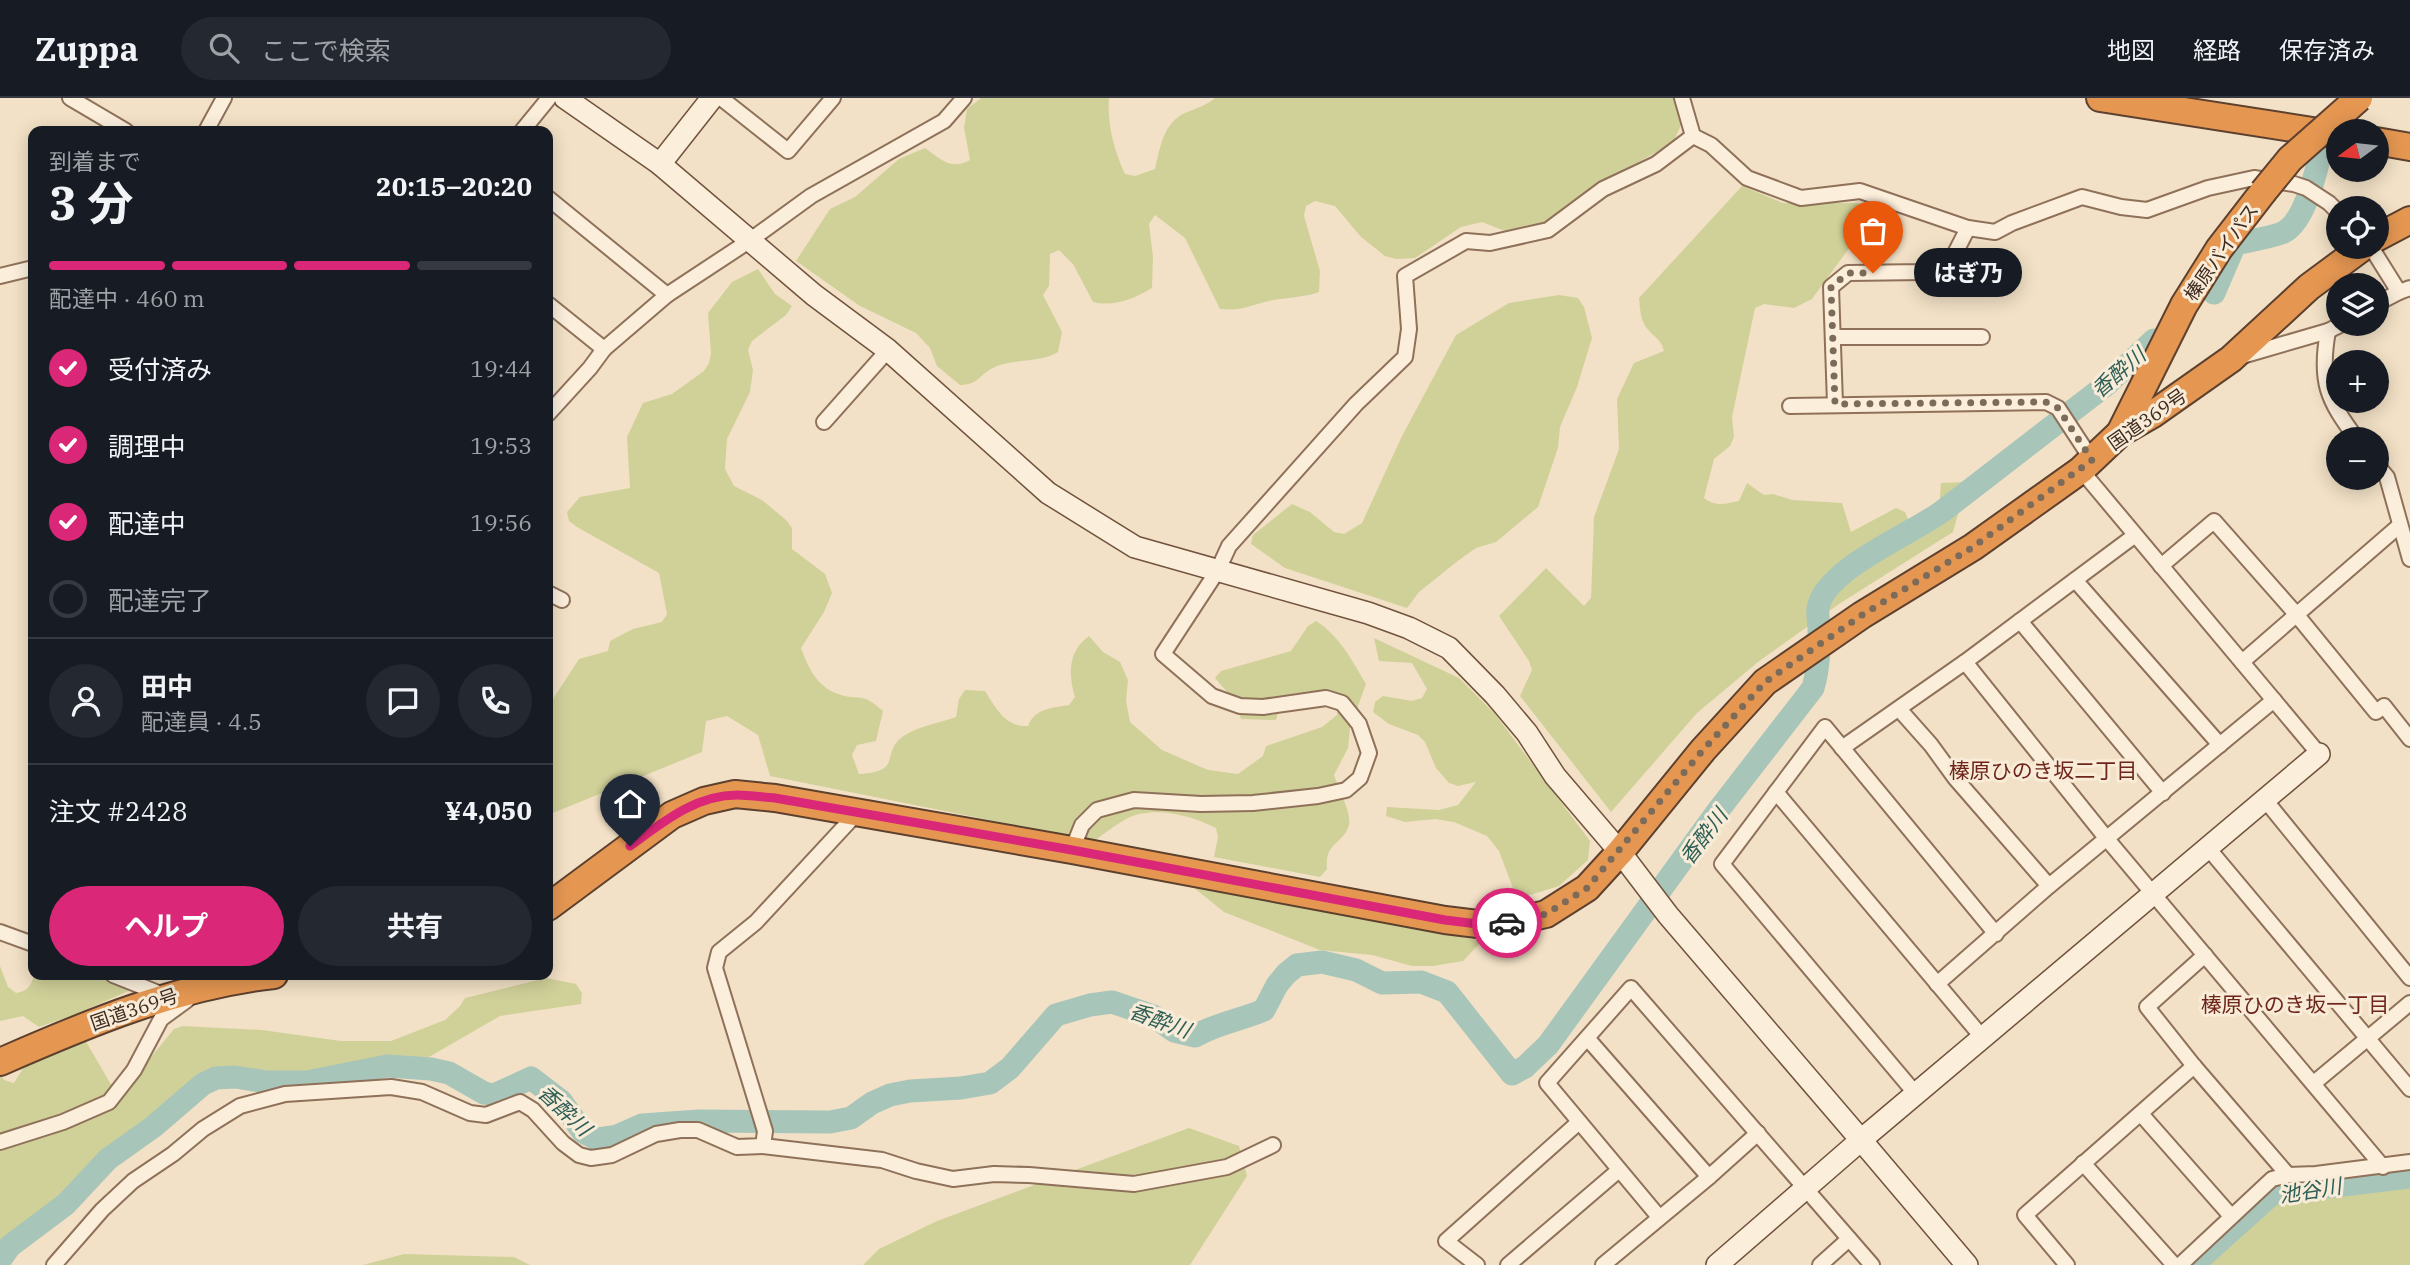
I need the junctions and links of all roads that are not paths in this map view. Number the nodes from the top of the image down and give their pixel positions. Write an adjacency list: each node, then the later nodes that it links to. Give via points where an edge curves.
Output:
1 (70, 98): 12 (street)
2 (224, 98): 13 (street)
3 (549, 98): 14 (street)
4 (565, 98): 19 (street)
5 (712, 98): 19 (street)
6 (721, 98): 7 (street, via 788,151)
7 (832, 98)
8 (964, 98): 25 (street, via 944,121 811,196)
9 (1682, 98): 16 (street)
10 (2100, 98): 15 (highway)
11 (2359, 98): 46 (highway, 榛原バイパス, bridge, via 2290,159 2219,249 2184,305)
12 (118, 126)
13 (209, 126)
14 (526, 126)
15 (2326, 133)
16 (1693, 136): 23 (street, via 1711,145 1747,178 1801,198 1860,191); 53 (street, via 1656,164 1604,189 1548,230 1490,243 1466,242 1405,276 1409,329 1405,357 1356,404 1229,546)
17 (2389, 143): 18 (highway)
18 (2410, 146)
19 (660, 164): 25 (street)
20 (553, 202): 31 (street)
21 (2326, 203): 23 (street, via 2294,184 2254,178 2208,188 2147,210 2082,197 1995,232)
22 (2410, 220): 24 (highway)
23 (1968, 228): 36 (street, via 1950,263 1924,272 1848,273 1831,287)
24 (2389, 231)
25 (749, 241): 31 (street); 39 (street)
26 (2347, 259): 40 (highway, 国道369号, via 2309,287)
27 (2380, 259): 30 (street)
28 (28, 269): 29 (street)
29 (0, 276)
30 (2405, 290): 32 (street)
31 (667, 295): 38 (street)
32 (2389, 298)
33 (553, 308): 38 (street)
34 (2326, 330): 40 (street)
35 (2331, 336): 45 (street, via 2324,354 2324,379)
36 (1834, 337): 37 (street); 41 (street)
37 (1982, 337)
38 (604, 349): 43 (street)
39 (888, 350): 44 (street); 53 (street, via 1048,493 1135,547)
40 (2231, 359): 46 (highway, 国道369号)
41 (1835, 404): 42 (street); 47 (street, via 2046,402 2058,408 2075,434)
42 (1790, 406)
43 (553, 409)
44 (824, 422)
45 (2348, 427)
46 (2120, 433): 47 (highway, 国道369号)
47 (2086, 465): 50 (street); 74 (highway, 国道369号, via 1973,547 1765,682)
48 (2389, 484): 49 (street)
49 (2400, 525): 51 (street); 57 (street)
50 (2134, 536): 52 (street); 54 (street)
51 (2410, 559)
52 (2161, 566): 57 (street, via 2214,520); 60 (street)
53 (1218, 570): 73 (street, via 1163,654 1212,696 1240,706 1326,698 1342,703 1359,724 1369,753 1360,778 1346,790 1253,803 1134,800 1097,810 1082,825); 74 (street, via 1409,628 1449,649 1519,723 1555,776)
54 (2075, 580): 58 (street); 64 (street)
55 (553, 596): 56 (street)
56 (562, 600)
57 (2297, 614): 60 (street); 63 (street, via 2376,712 2384,706)
58 (2020, 621): 59 (street); 68 (street)
59 (1965, 662): 62 (street); 71 (street)
60 (2242, 662): 61 (street)
61 (2274, 700): 64 (street); 66 (street)
62 (1899, 709): 65 (street); 75 (street)
63 (2410, 739)
64 (2220, 745): 68 (street)
65 (1842, 748): 67 (street, via 1825,727); 79 (street)
66 (2319, 754): 69 (street)
67 (1776, 792): 85 (street); 96 (street, via 1721,864)
68 (2163, 793): 71 (street)
69 (2266, 800): 72 (street); 82 (street)
70 (858, 813): 73 (highway, 国道369号); 77 (highway, 国道369号, via 735,794 704,801 673,814); 103 (street, via 756,922 719,952 715,968 765,1130)
71 (2108, 839): 75 (street); 76 (street)
72 (2208, 848): 76 (street); 90 (street)
73 (1072, 850): 74 (highway, 国道369号, via 1494,926 1546,914 1587,888)
74 (1619, 852): 100 (street)
75 (2049, 886): 79 (street)
76 (2154, 893): 81 (street); 89 (street)
77 (553, 903)
78 (0, 932): 80 (street)
79 (1996, 934): 85 (street)
80 (28, 942)
81 (2205, 955): 93 (street, via 2147,1007); 94 (street)
82 (2410, 978)
83 (126, 980): 87 (street)
84 (241, 980): 86 (highway, 国道369号)
85 (1937, 984): 89 (street)
86 (208, 985): 87 (highway, 国道369号); 101 (street, via 160,1019 134,1070 109,1102)
87 (168, 996): 92 (highway, 国道369号)
88 (2410, 1003): 90 (street)
89 (1982, 1037): 96 (street)
90 (2366, 1038): 94 (street); 95 (street)
91 (1588, 1039): 98 (street, via 1547,1083); 99 (street, via 1631,988); 109 (street)
92 (0, 1062)
93 (2194, 1066): 97 (street); 108 (street)
94 (2314, 1083): 106 (street)
95 (2410, 1089)
96 (1915, 1093): 100 (street)
97 (2141, 1114): 105 (street); 111 (street)
98 (1579, 1122): 107 (street); 115 (street, via 1446,1241)
99 (1758, 1133): 109 (street); 110 (street)
100 (1861, 1140): 110 (street); 121 (street)
101 (0, 1142)
102 (1273, 1145): 103 (street, via 1227,1167 1134,1184 1017,1174 953,1179 882,1160)
103 (763, 1146): 114 (street, via 737,1147 698,1130 681,1130 656,1134 611,1155 591,1158 579,1156 520,1102 486,1115 470,1113 422,1091 391,1087 285,1094 240,1106 203,1129 133,1181)
104 (2410, 1162): 106 (street)
105 (2083, 1163): 122 (street, via 2025,1216); 123 (street)
106 (2383, 1167): 108 (street)
107 (1619, 1170): 112 (street); 116 (street)
108 (2288, 1175): 111 (street, via 2272,1178)
109 (1709, 1177): 112 (street)
110 (1806, 1189): 113 (street); 118 (street)
111 (2231, 1216): 124 (street)
112 (1659, 1217): 117 (street)
113 (1849, 1239): 119 (street); 120 (street)
114 (54, 1265)
115 (1478, 1265)
116 (1508, 1265)
117 (1603, 1265)
118 (1717, 1265)
119 (1820, 1265)
120 (1872, 1265)
121 (1967, 1265)
122 (2067, 1265)
123 (2174, 1265)
124 (2180, 1265)

